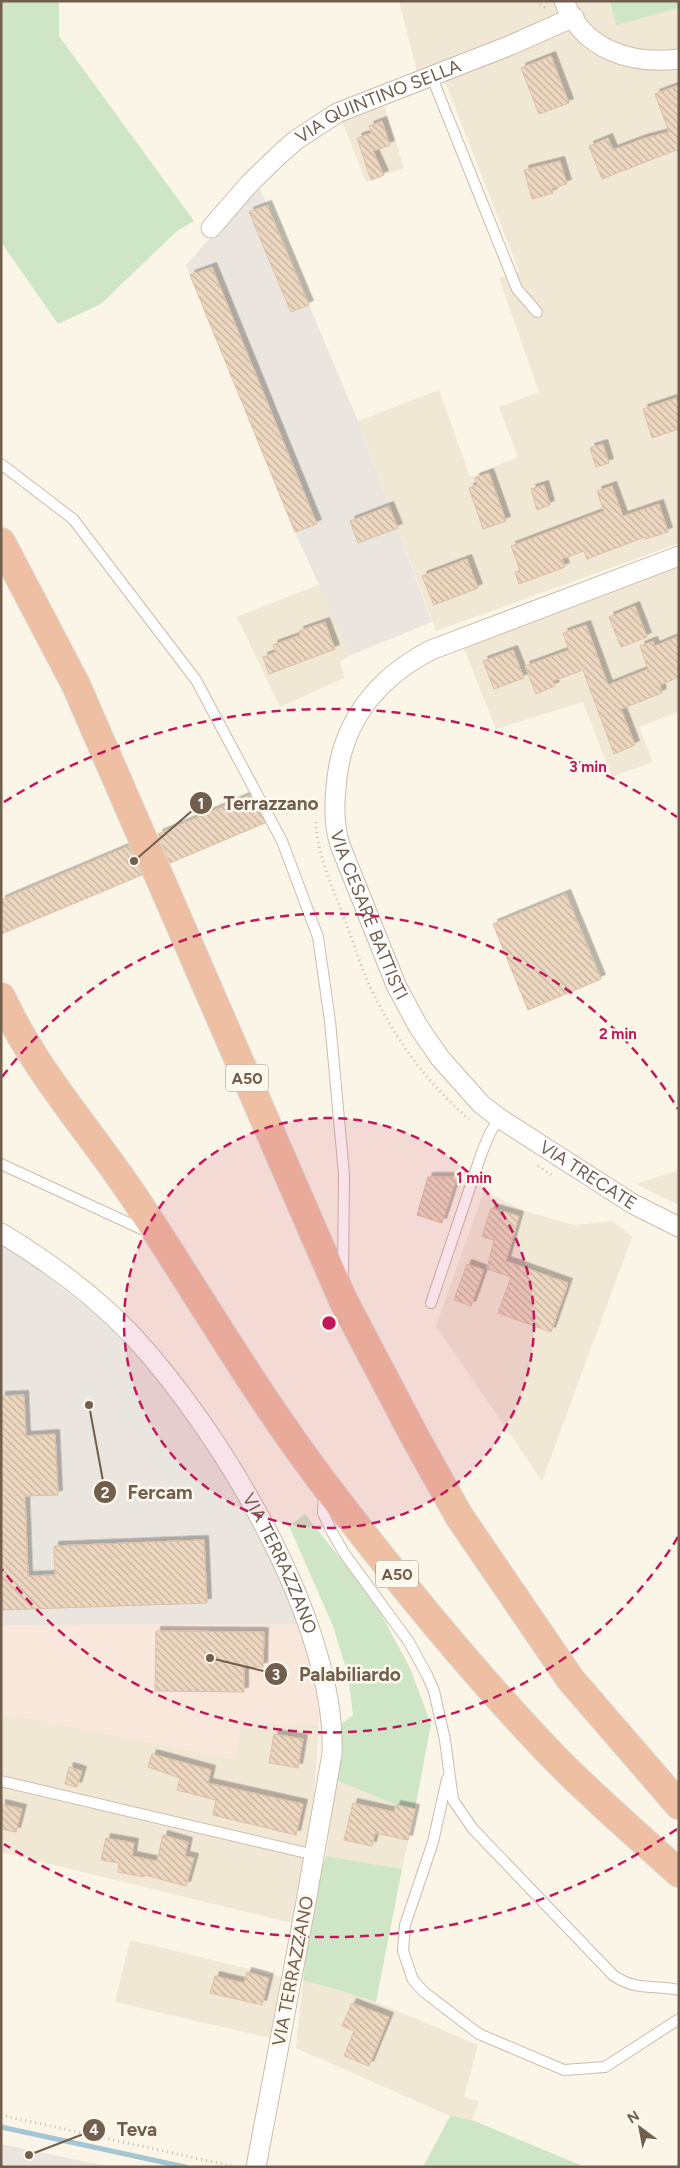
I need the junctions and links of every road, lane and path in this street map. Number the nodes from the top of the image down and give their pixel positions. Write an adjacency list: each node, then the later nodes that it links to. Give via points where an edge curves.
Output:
1 (569, 9): 2 (street, via 587,34 616,54 642,61); 3 (street, VIA QUINTINO SELLA, via 511,45)
2 (679, 59)
3 (431, 75): 4 (street, VIA QUINTINO SELLA, via 337,113 304,134 261,172); 5 (lane, via 517,289)
4 (210, 228)
5 (537, 312)
6 (1, 464): 18 (lane, via 73,519 196,680 282,842 318,937 330,1021 344,1174)
7 (1, 542): 18 (highway, A50, via 76,685)
8 (679, 556): 11 (street, VIA CESARE BATTISTI, via 416,657 378,689 354,721 342,748 335,796 337,835 396,985 440,1058 481,1104)
9 (316, 818): 11 (path, via 316,836 323,864 374,994 387,1018 414,1060 451,1104)
10 (1, 997): 17 (highway, A50, via 58,1095)
11 (494, 1126): 15 (street, VIA TRECATE); 19 (lane)
12 (530, 1161): 14 (path)
13 (1, 1164): 17 (lane)
14 (555, 1177)
15 (679, 1227)
16 (1, 1233): 24 (street, VIA TERRAZZANO, via 82,1288 131,1334 188,1404 242,1485 283,1562 322,1671 329,1703 332,1732 328,1782)
17 (161, 1238): 20 (highway, A50, via 280,1422)
18 (342, 1300): 23 (highway, A50, via 459,1516 571,1680)
19 (431, 1303)
20 (325, 1484): 21 (lane, via 323,1513 332,1532 409,1642 427,1675 441,1719); 25 (highway, A50, via 506,1706 550,1753)
21 (448, 1773): 26 (lane, via 452,1800 473,1829 613,1975 639,1987); 27 (lane, via 433,1842 405,1925 403,1951 413,1980 424,1992 478,2034 564,2070 605,2067)
22 (1, 1781): 24 (lane)
23 (679, 1804)
24 (315, 1855): 30 (street, VIA TERRAZZANO)
25 (679, 1873)
26 (679, 1990)
27 (679, 2019)
28 (1, 2115): 29 (path)
29 (236, 2167)
30 (256, 2167)

